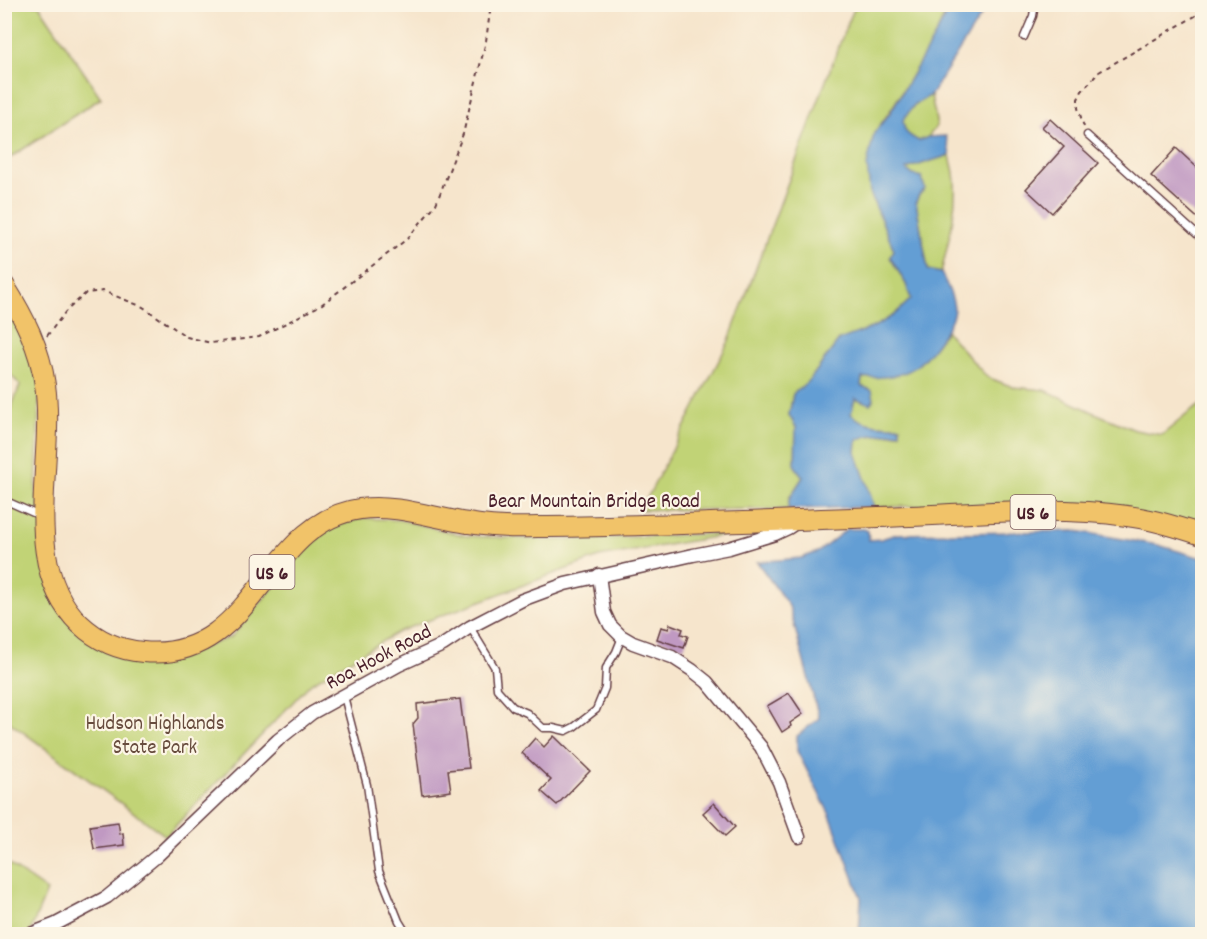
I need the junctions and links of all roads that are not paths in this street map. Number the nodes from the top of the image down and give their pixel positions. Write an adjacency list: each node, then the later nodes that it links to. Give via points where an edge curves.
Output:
1 (1035, 4): 2 (lane)
2 (1024, 37)
3 (1087, 135): 4 (lane)
4 (1203, 239)
5 (4, 285): 7 (highway, Bear Mountain Bridge Road / US 6, via 22,315 44,374)
6 (4, 500): 7 (lane)
7 (44, 517): 8 (highway, Bear Mountain Bridge Road / US 6, via 50,573 73,618 95,637 114,646 152,653 182,649 218,631 244,607 304,536 324,521 349,511 394,509 469,524 512,527)
8 (801, 519): 9 (highway, Bear Mountain Bridge Road / US 6, via 1089,512 1155,521); 10 (street, Roa Hook Road, via 782,531 729,548)
9 (1203, 535)
10 (599, 575): 11 (street, Roa Hook Road, via 522,600); 12 (street, via 604,612)
11 (470, 627): 12 (lane, via 495,668 497,689 513,707 527,713 543,728 566,731 596,710 605,688 606,668); 13 (street, Roa Hook Road)
12 (622, 637): 14 (street, via 672,657 707,682 761,747)
13 (344, 696): 15 (street, Roa Hook Road, via 312,713 278,740 157,856 107,897); 16 (lane, via 367,785 379,871)
14 (799, 837)
15 (31, 934)
16 (407, 934)

